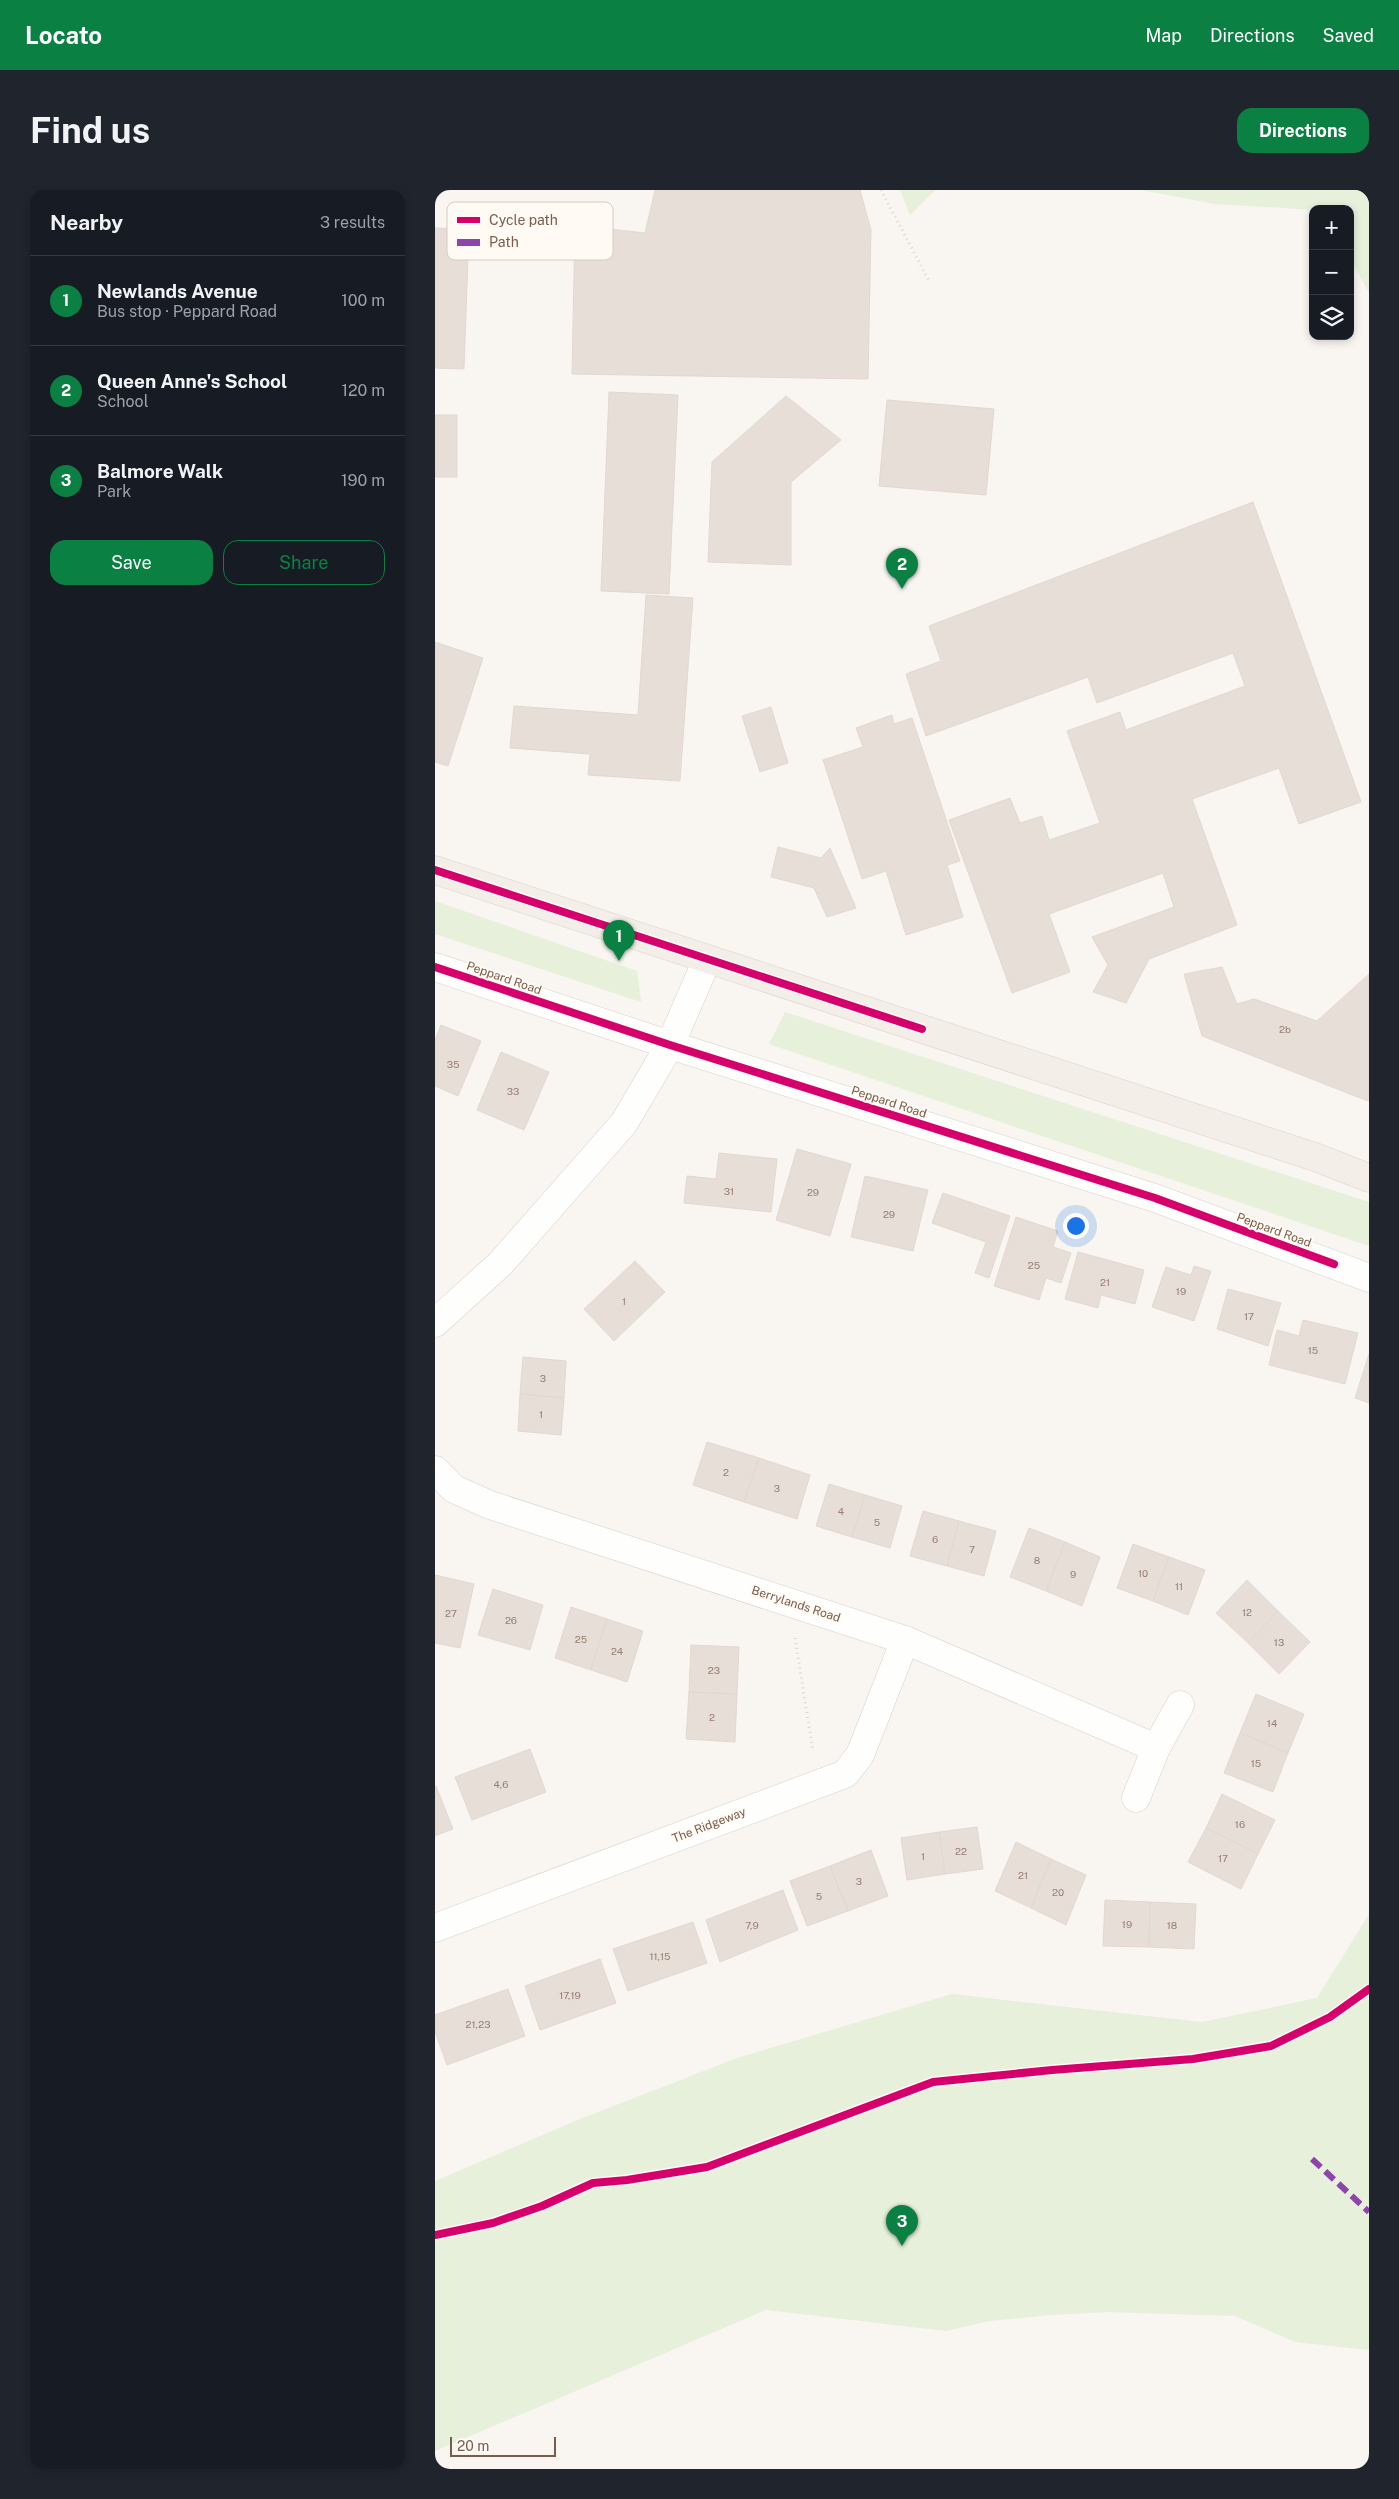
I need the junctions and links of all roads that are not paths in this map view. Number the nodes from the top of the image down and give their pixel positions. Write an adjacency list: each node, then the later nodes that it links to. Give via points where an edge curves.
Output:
1 (435, 870): 2 (main road)
2 (707, 960): 4 (street); 5 (main road, via 1315,1157)
3 (435, 967): 4 (street, Peppard Road)
4 (670, 1045): 6 (street, Peppard Road, via 1155,1198); 7 (street, via 624,1123 501,1263)
5 (1369, 1178)
6 (1369, 1278)
7 (435, 1323)
8 (435, 1470): 9 (street, Berrylands Road, via 454,1489 490,1505)
9 (905, 1640): 11 (street, Berrylands Road); 13 (street, The Ridgeway, via 860,1755 845,1774)
10 (1180, 1705): 11 (street)
11 (1156, 1748): 12 (street)
12 (1136, 1798)
13 (435, 1928)

